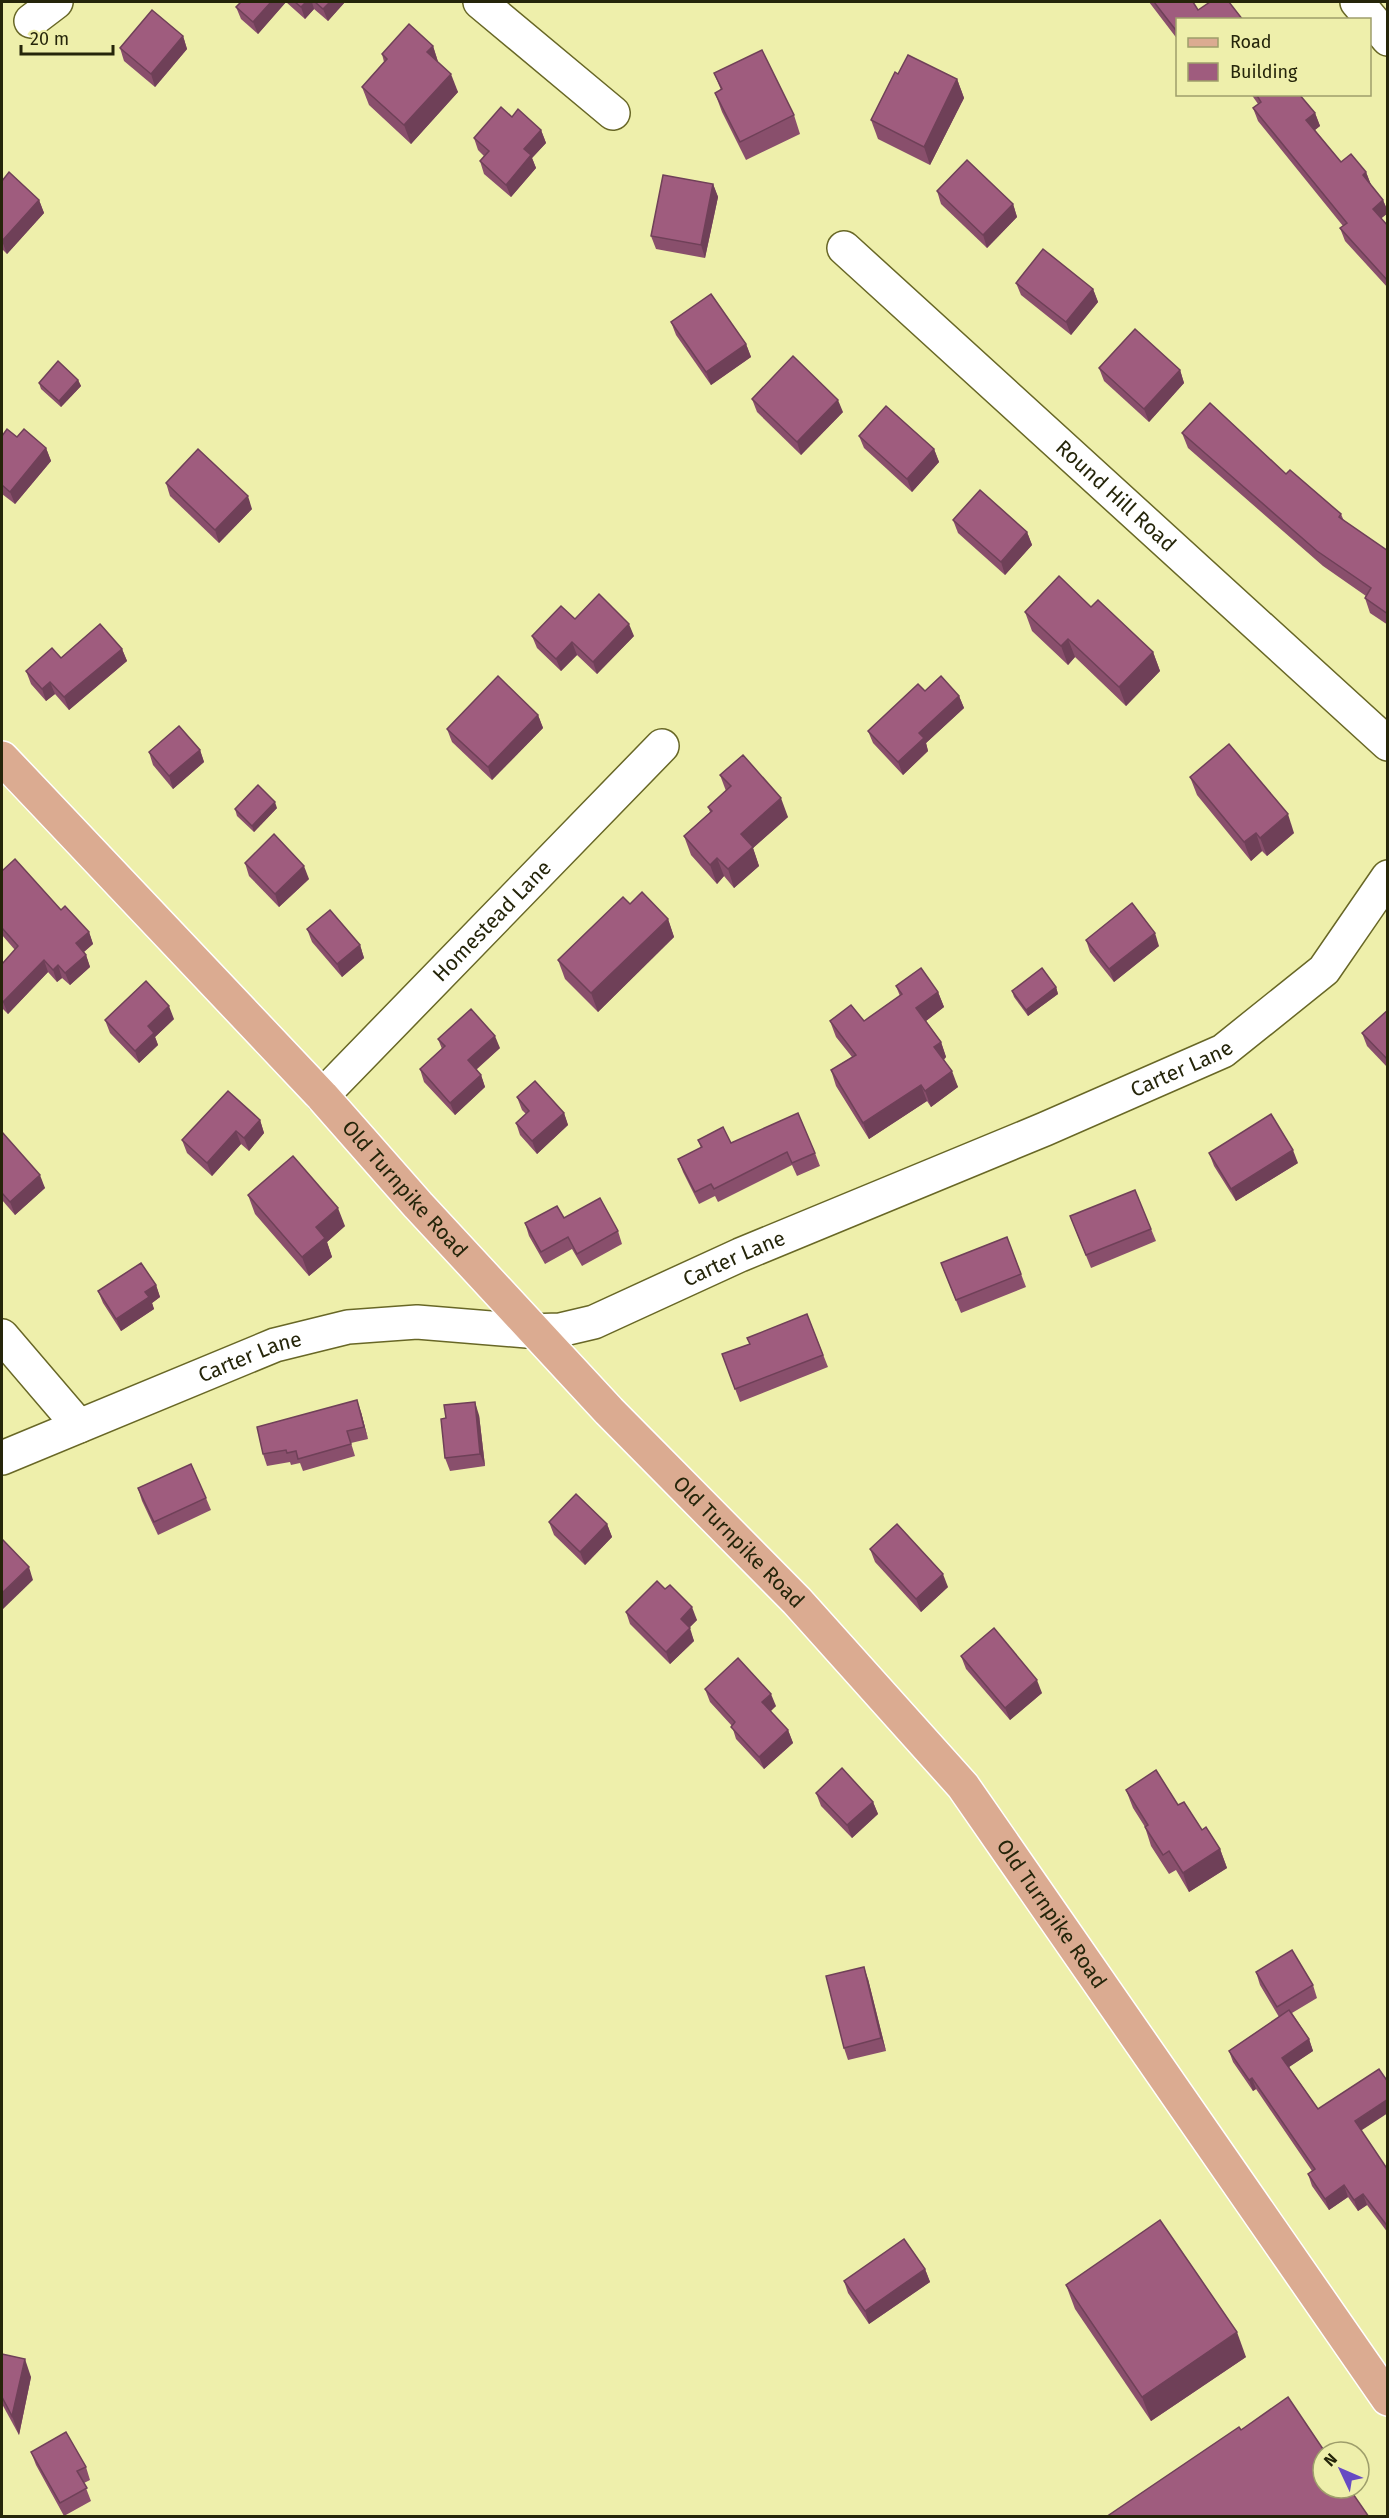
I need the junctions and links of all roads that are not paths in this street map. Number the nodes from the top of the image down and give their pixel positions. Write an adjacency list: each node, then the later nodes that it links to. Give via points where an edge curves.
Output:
1 (480, 2): 6 (street)
2 (1357, 2): 3 (street)
3 (1370, 18)
4 (1371, 19): 5 (street)
5 (1388, 39)
6 (613, 113)
7 (844, 248): 8 (street, Round Hill Road)
8 (1388, 744)
9 (662, 746): 12 (street, Homestead Lane)
10 (2, 758): 12 (main road, Old Turnpike Road)
11 (1388, 877): 13 (street, Carter Lane, via 1324,970 1223,1051 740,1255 594,1322)
12 (322, 1096): 13 (main road, Old Turnpike Road)
13 (535, 1331): 15 (street, Carter Lane, via 417,1322 348,1327 275,1345); 17 (main road, Old Turnpike Road, via 797,1601 963,1786)
14 (2, 1336): 15 (street)
15 (79, 1426): 16 (street, Carter Lane)
16 (2, 1458)
17 (1388, 2399)

